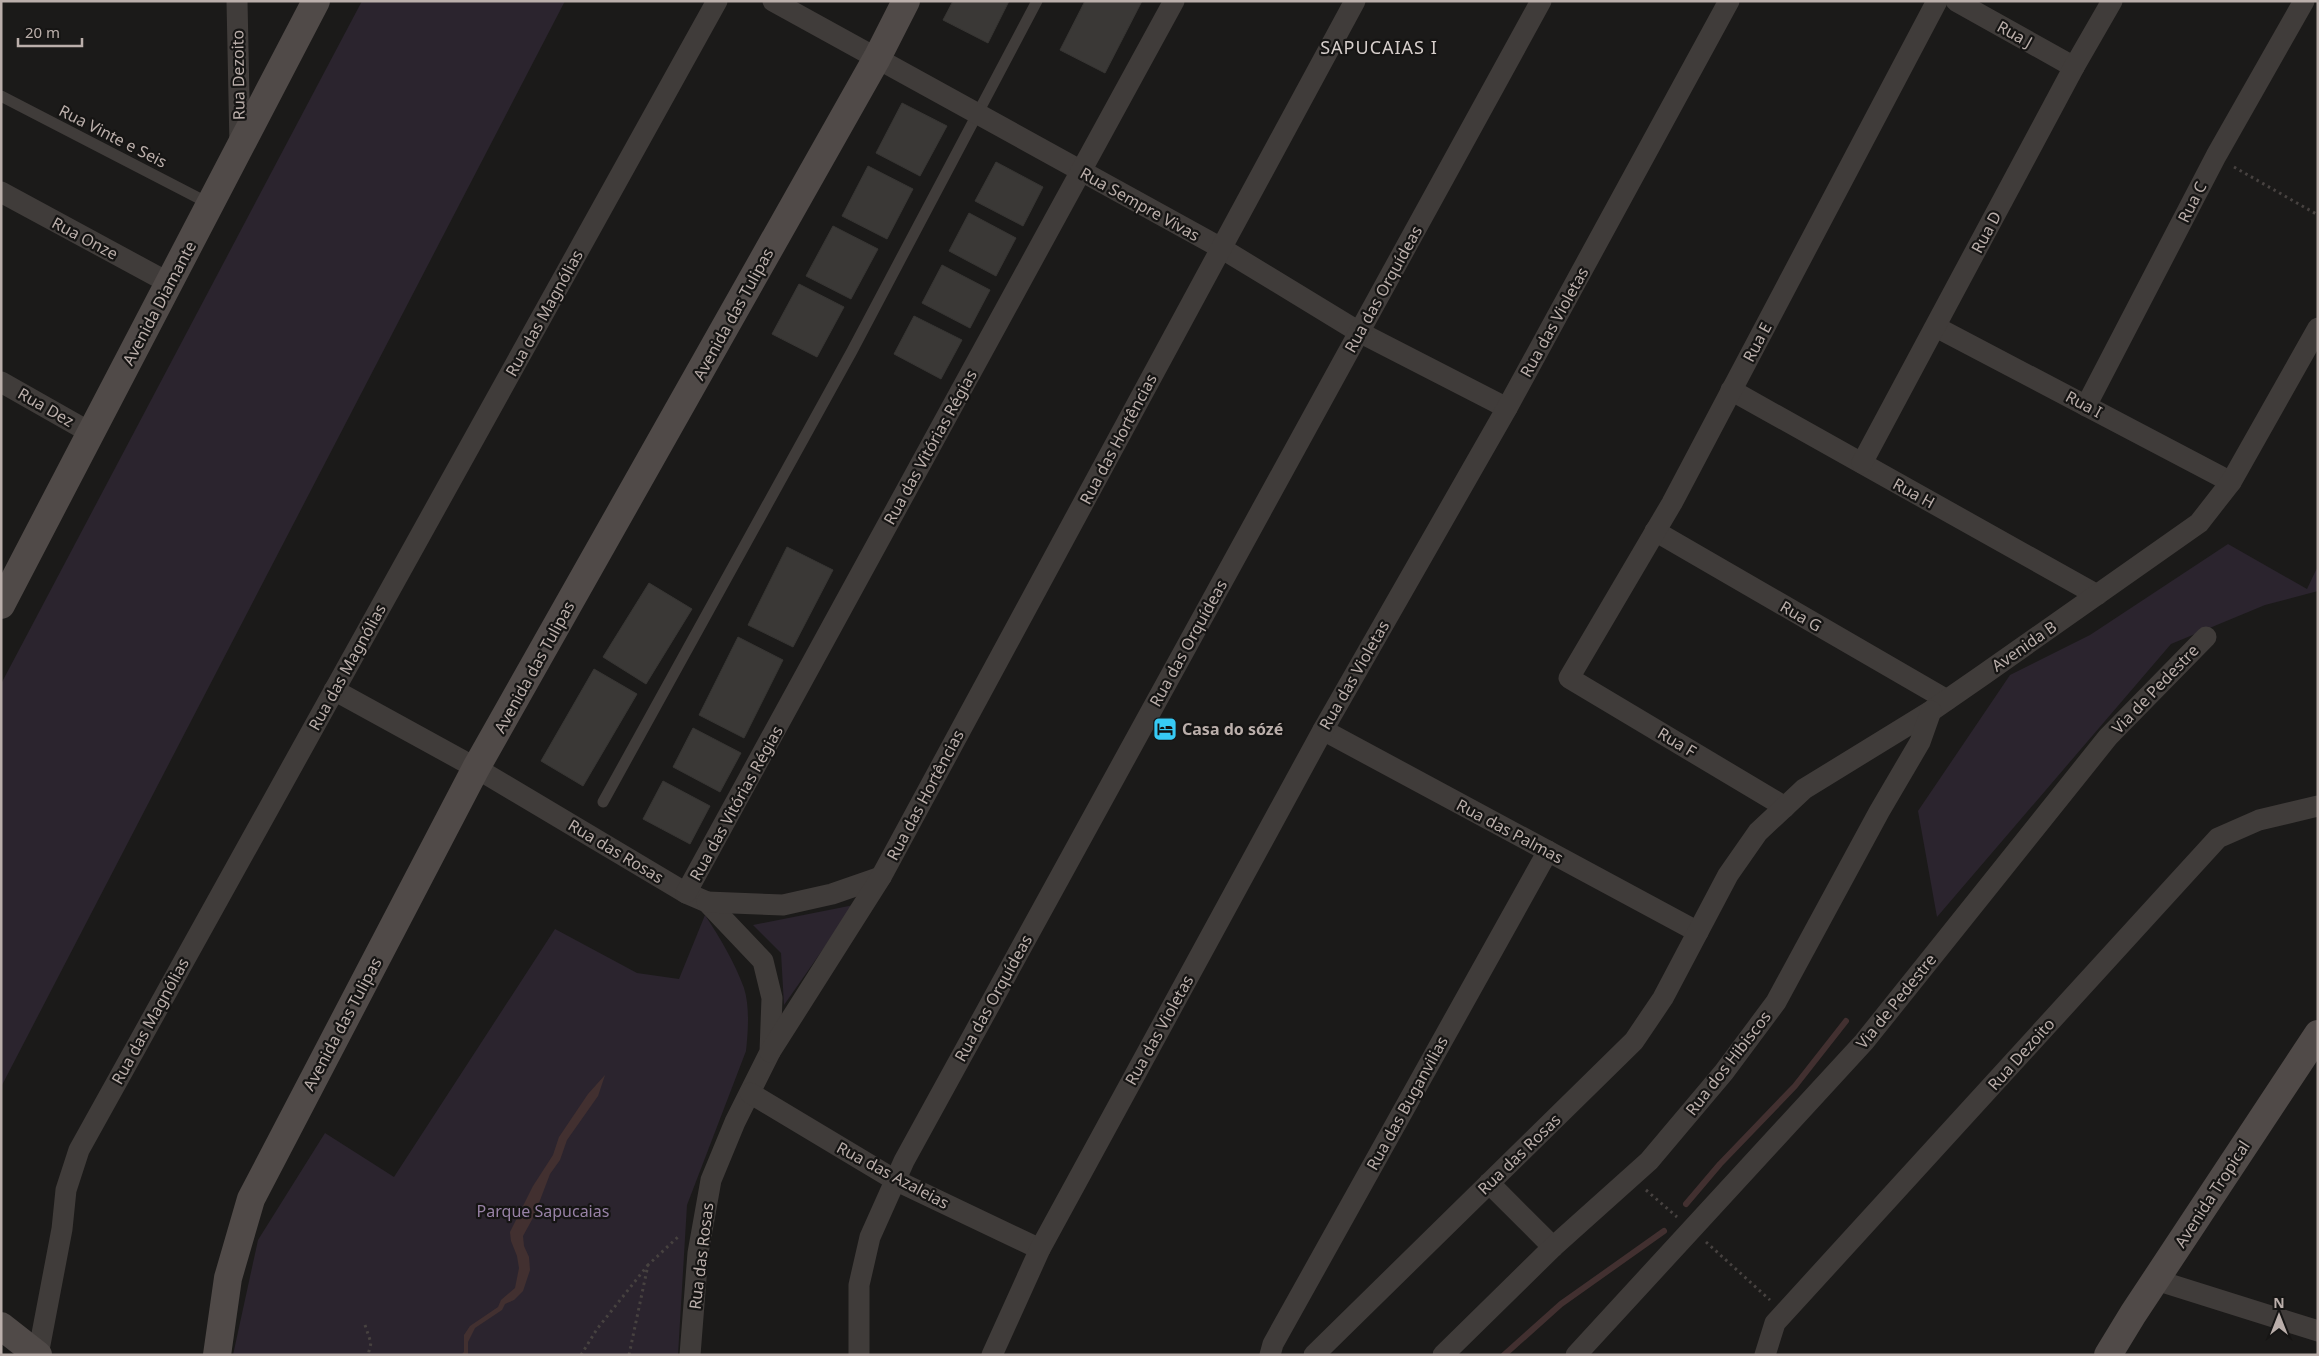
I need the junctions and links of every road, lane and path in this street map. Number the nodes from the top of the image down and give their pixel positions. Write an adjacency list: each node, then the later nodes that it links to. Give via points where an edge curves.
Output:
1 (237, 1): 19 (street, Rua Dezoito)
2 (316, 1): 19 (street, Avenida Diamante)
3 (717, 1): 43 (street, Rua das Magnólias)
4 (772, 1): 15 (street, Rua Sempre Vivas)
5 (906, 1): 15 (street, Avenida das Tulipas)
6 (1037, 1): 18 (lane)
7 (1174, 1): 21 (street, Rua das Vitórias Régias)
8 (1355, 1): 25 (street, Rua das Hortências)
9 (1541, 1): 29 (street, Rua das Orquídeas)
10 (1729, 1): 33 (street, Rua das Violetas)
11 (1937, 1): 31 (street, Rua E)
12 (1956, 1): 16 (street, Rua J)
13 (2112, 1): 16 (street, Rua D)
14 (2304, 1): 20 (street, Rua C)
15 (877, 58): 18 (street, Rua Sempre Vivas); 46 (street, Avenida das Tulipas)
16 (2074, 67): 27 (street, Rua D)
17 (1, 96): 23 (lane, Rua Vinte e Seis)
18 (978, 114): 21 (street, Rua Sempre Vivas); 47 (lane, via 838,377)
19 (240, 148): 23 (street, Avenida Diamante)
20 (2216, 156): 24 (path); 32 (street, Rua C)
21 (1081, 172): 25 (street, Rua Sempre Vivas); 52 (street, Rua das Vitórias Régias)
22 (1, 192): 26 (street, Rua Onze)
23 (210, 204): 26 (street, Avenida Diamante)
24 (2318, 216)
25 (1221, 248): 29 (street, Rua Sempre Vivas); 51 (street, Rua das Hortências)
26 (169, 283): 34 (street, Avenida Diamante)
27 (1936, 327): 32 (street, Rua I); 35 (street, Rua D)
28 (2318, 328): 36 (street, Avenida B)
29 (1359, 332): 33 (street, Rua Sempre Vivas); 58 (street, Rua das Orquídeas)
30 (1, 382): 34 (street, Rua Dez)
31 (1731, 390): 35 (street, Rua H); 37 (street, Rua E)
32 (2086, 406): 36 (street, Rua I)
33 (1507, 408): 45 (street, Rua das Violetas)
34 (91, 433): 38 (street, Avenida Diamante)
35 (1862, 464): 39 (street, Rua H)
36 (2231, 482): 39 (street, Avenida B, via 2199,523)
37 (1655, 532): 42 (street, Rua E); 44 (street, Rua G)
38 (8, 573): 40 (street, Avenida Diamante)
39 (2097, 595): 44 (street, Avenida B)
40 (1, 604)
41 (2206, 637): 79 (street, Via de Pedestre, via 2108,737 1864,1042)
42 (1569, 678): 49 (street, Rua F)
43 (334, 690): 46 (street, Rua das Rosas); 68 (street, Rua das Magnólias, via 79,1150 66,1190 62,1229)
44 (1939, 705): 49 (street, Avenida B, via 1804,789); 61 (street, Rua dos Hibiscos, via 1776,1002 1724,1072 1649,1161)
45 (1323, 730): 50 (street, Rua das Palmas); 62 (street, Rua das Violetas)
46 (476, 768): 52 (street, Rua das Rosas); 69 (street, Avenida das Tulipas, via 251,1199 228,1278)
47 (603, 802)
48 (2318, 806): 80 (street, Rua Dezoito, via 2259,820 2218,838 1775,1323)
49 (1785, 807): 54 (street, Avenida B, via 1758,832 1738,860)
50 (1548, 852): 54 (street, Rua das Palmas); 76 (street, Rua das Buganvilias, via 1273,1344)
51 (881, 877): 53 (street, Rua das Hortências, via 832,894 783,905); 56 (street, Rua das Hortências)
52 (686, 893): 53 (street, Rua das Rosas)
53 (707, 902): 56 (street, Rua das Rosas, via 763,962 772,998)
54 (1698, 932): 59 (street, Rua das Rosas, via 1663,998 1634,1041)
55 (2313, 1051): 64 (street, Avenida Tropical)
56 (770, 1052): 57 (street, Rua das Rosas)
57 (750, 1093): 58 (street, Rua das Azaleias); 73 (street, Rua das Rosas, via 711,1180 698,1253)
58 (895, 1180): 62 (street, Rua das Azaleias); 74 (street, Rua das Orquídeas, via 870,1237 859,1285)
59 (1489, 1183): 61 (street); 77 (street, Rua das Rosas)
60 (681, 1234): 63 (path)
61 (1553, 1247): 78 (street, Rua dos Hibiscos)
62 (1040, 1249): 75 (street, Rua das Violetas)
63 (648, 1265): 71 (path, via 597,1329); 72 (path)
64 (2156, 1280): 67 (street); 81 (street, Avenida Tropical)
65 (365, 1325): 70 (path, via 371,1343)
66 (1, 1326): 68 (street)
67 (2318, 1331)
68 (38, 1355)
69 (217, 1355)
70 (368, 1355)
71 (581, 1355)
72 (629, 1355)
73 (690, 1355)
74 (858, 1355)
75 (992, 1355)
76 (1270, 1355)
77 (1314, 1355)
78 (1443, 1355)
79 (1576, 1355)
80 (1765, 1355)
81 (2108, 1355)

